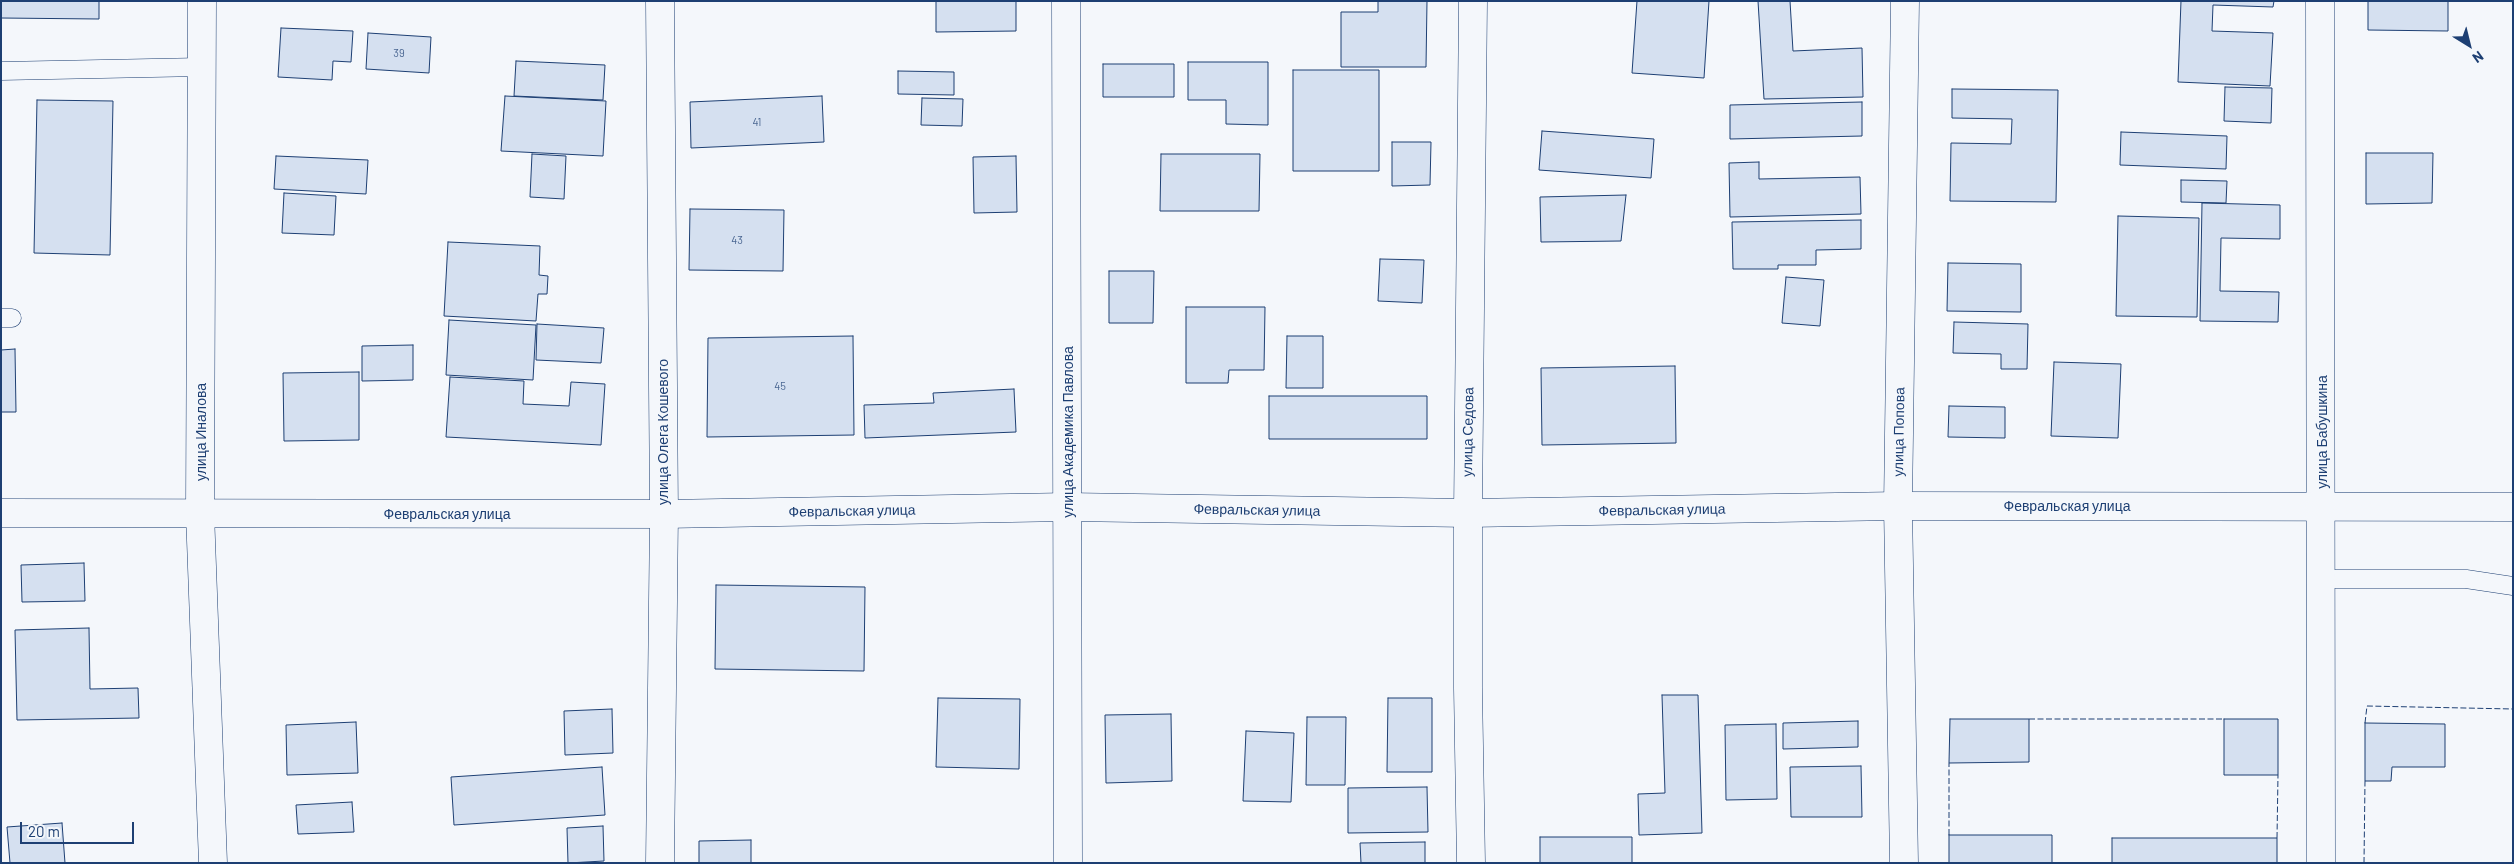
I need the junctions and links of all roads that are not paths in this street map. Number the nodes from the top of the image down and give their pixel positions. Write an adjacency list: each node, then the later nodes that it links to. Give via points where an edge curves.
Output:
1 (202, 1): 7 (street, улица Иналова)
2 (660, 1): 16 (street, улица Олега Кошевого)
3 (1066, 1): 10 (street, улица Академика Павлова)
4 (1473, 1): 15 (street, улица Седова)
5 (1905, 1): 11 (street, улица Попова)
6 (2320, 1): 9 (street, улица Бабушкина)
7 (202, 67): 8 (lane); 14 (street, улица Иналова)
8 (1, 70)
9 (2322, 505): 11 (street, Февральская улица); 12 (street, Февральская улица); 17 (street, улица Бабушкина)
10 (1068, 506): 15 (street, Февральская улица); 16 (street, Февральская улица); 21 (street, улица Академика Павлова)
11 (1898, 506): 15 (street, Февральская улица); 23 (street, улица Попова)
12 (2513, 507)
13 (1, 513): 14 (street, Февральская улица)
14 (200, 513): 16 (street, Февральская улица); 19 (street, улица Иналова)
15 (1468, 513): 22 (street, улица Седова)
16 (664, 514): 20 (street, улица Олега Кошевого)
17 (2321, 579): 18 (lane, via 2466,579); 24 (street, улица Бабушкина)
18 (2513, 586)
19 (213, 863)
20 (660, 863)
21 (1068, 863)
22 (1471, 863)
23 (1904, 863)
24 (2321, 863)

